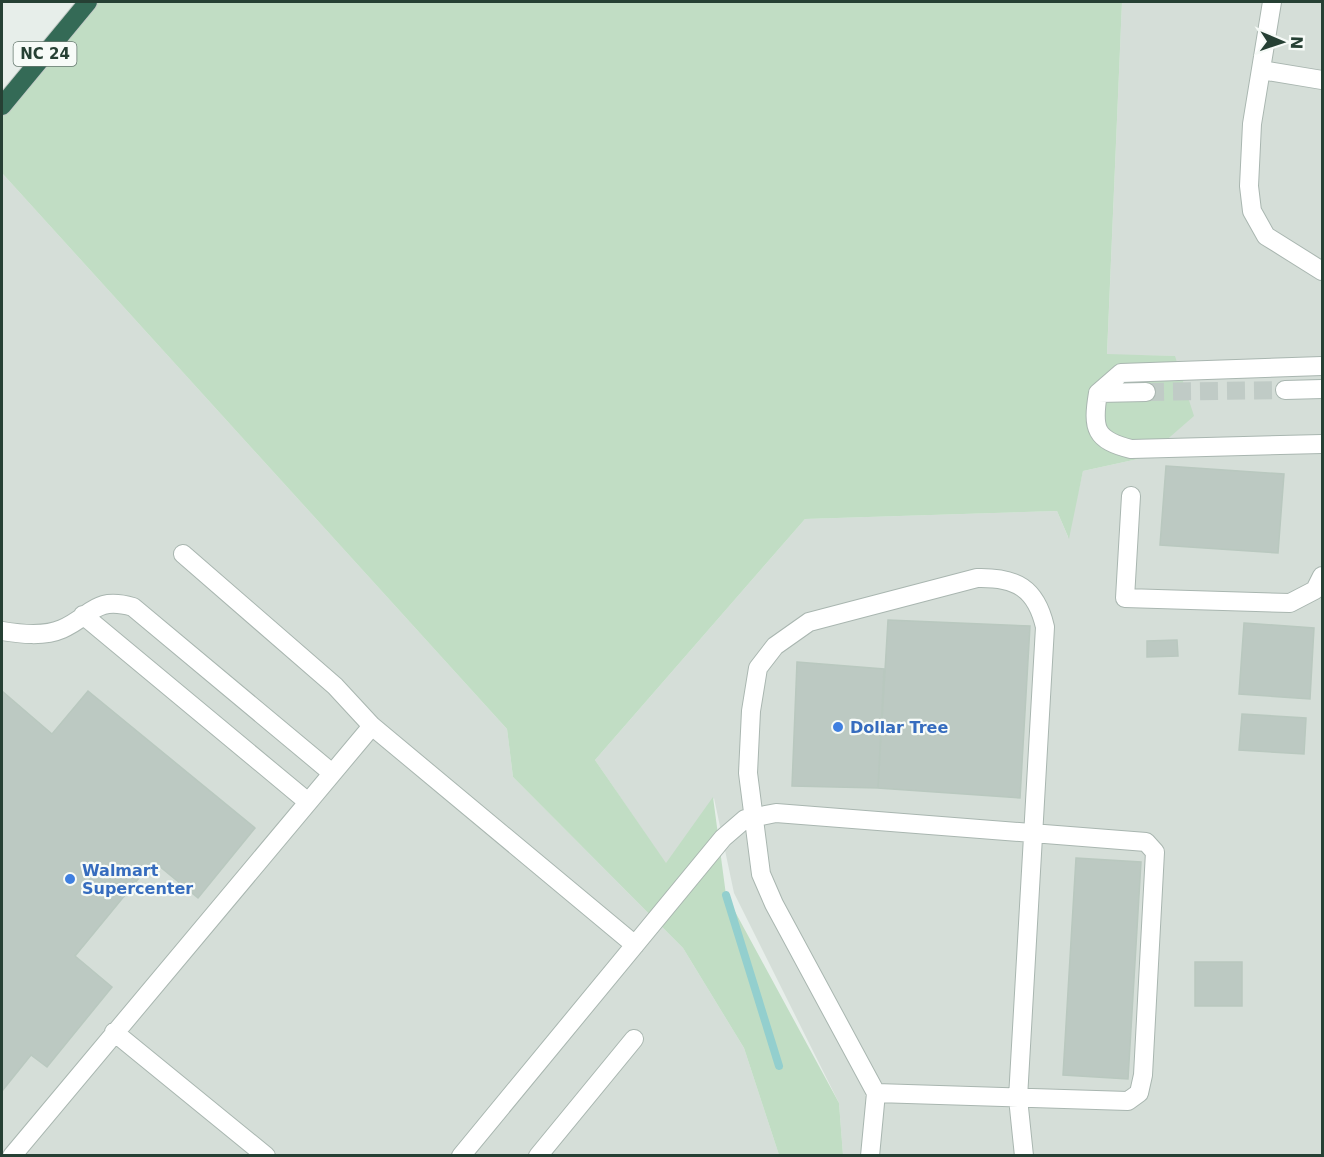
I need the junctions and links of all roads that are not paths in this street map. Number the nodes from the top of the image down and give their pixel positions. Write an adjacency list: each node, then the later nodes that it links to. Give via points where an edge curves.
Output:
1 (88, 2): 5 (highway, NC 24)
2 (1272, 2): 3 (lane)
3 (1261, 69): 4 (lane); 6 (lane, via 1252,124 1252,211 1266,236)
4 (1323, 80)
5 (2, 106)
6 (1323, 271)
7 (1323, 366): 11 (lane, via 1121,373)
8 (1323, 389): 9 (lane)
9 (1285, 390)
10 (1146, 392): 11 (lane)
11 (1098, 393): 12 (lane, via 1094,417 1098,432 1109,443 1131,449)
12 (1323, 444)
13 (1131, 496): 15 (lane, via 1125,598 1290,603 1315,590)
14 (183, 554): 18 (lane, via 335,686)
15 (1323, 576)
16 (83, 615): 17 (lane, via 61,630 25,635); 19 (lane, via 114,602 133,607); 20 (lane)
17 (2, 631)
18 (372, 726): 19 (lane); 23 (lane)
19 (332, 773): 20 (lane)
20 (308, 802): 24 (lane)
21 (752, 818): 22 (lane, via 776,813); 22 (lane, via 748,773 751,711 758,668 775,646 809,622 977,578 1004,577 1024,589 1040,607 1045,627); 23 (lane, via 737,824 723,838); 26 (lane, via 761,874 774,904)
22 (1031, 832): 27 (lane); 27 (lane, via 1146,842 1155,852 1139,1093 1128,1101)
23 (635, 945): 30 (lane)
24 (114, 1032): 28 (lane); 29 (lane)
25 (634, 1038): 31 (lane)
26 (876, 1093): 27 (lane); 32 (lane)
27 (1018, 1098): 33 (lane)
28 (12, 1155)
29 (266, 1155)
30 (461, 1155)
31 (538, 1155)
32 (870, 1155)
33 (1024, 1155)

